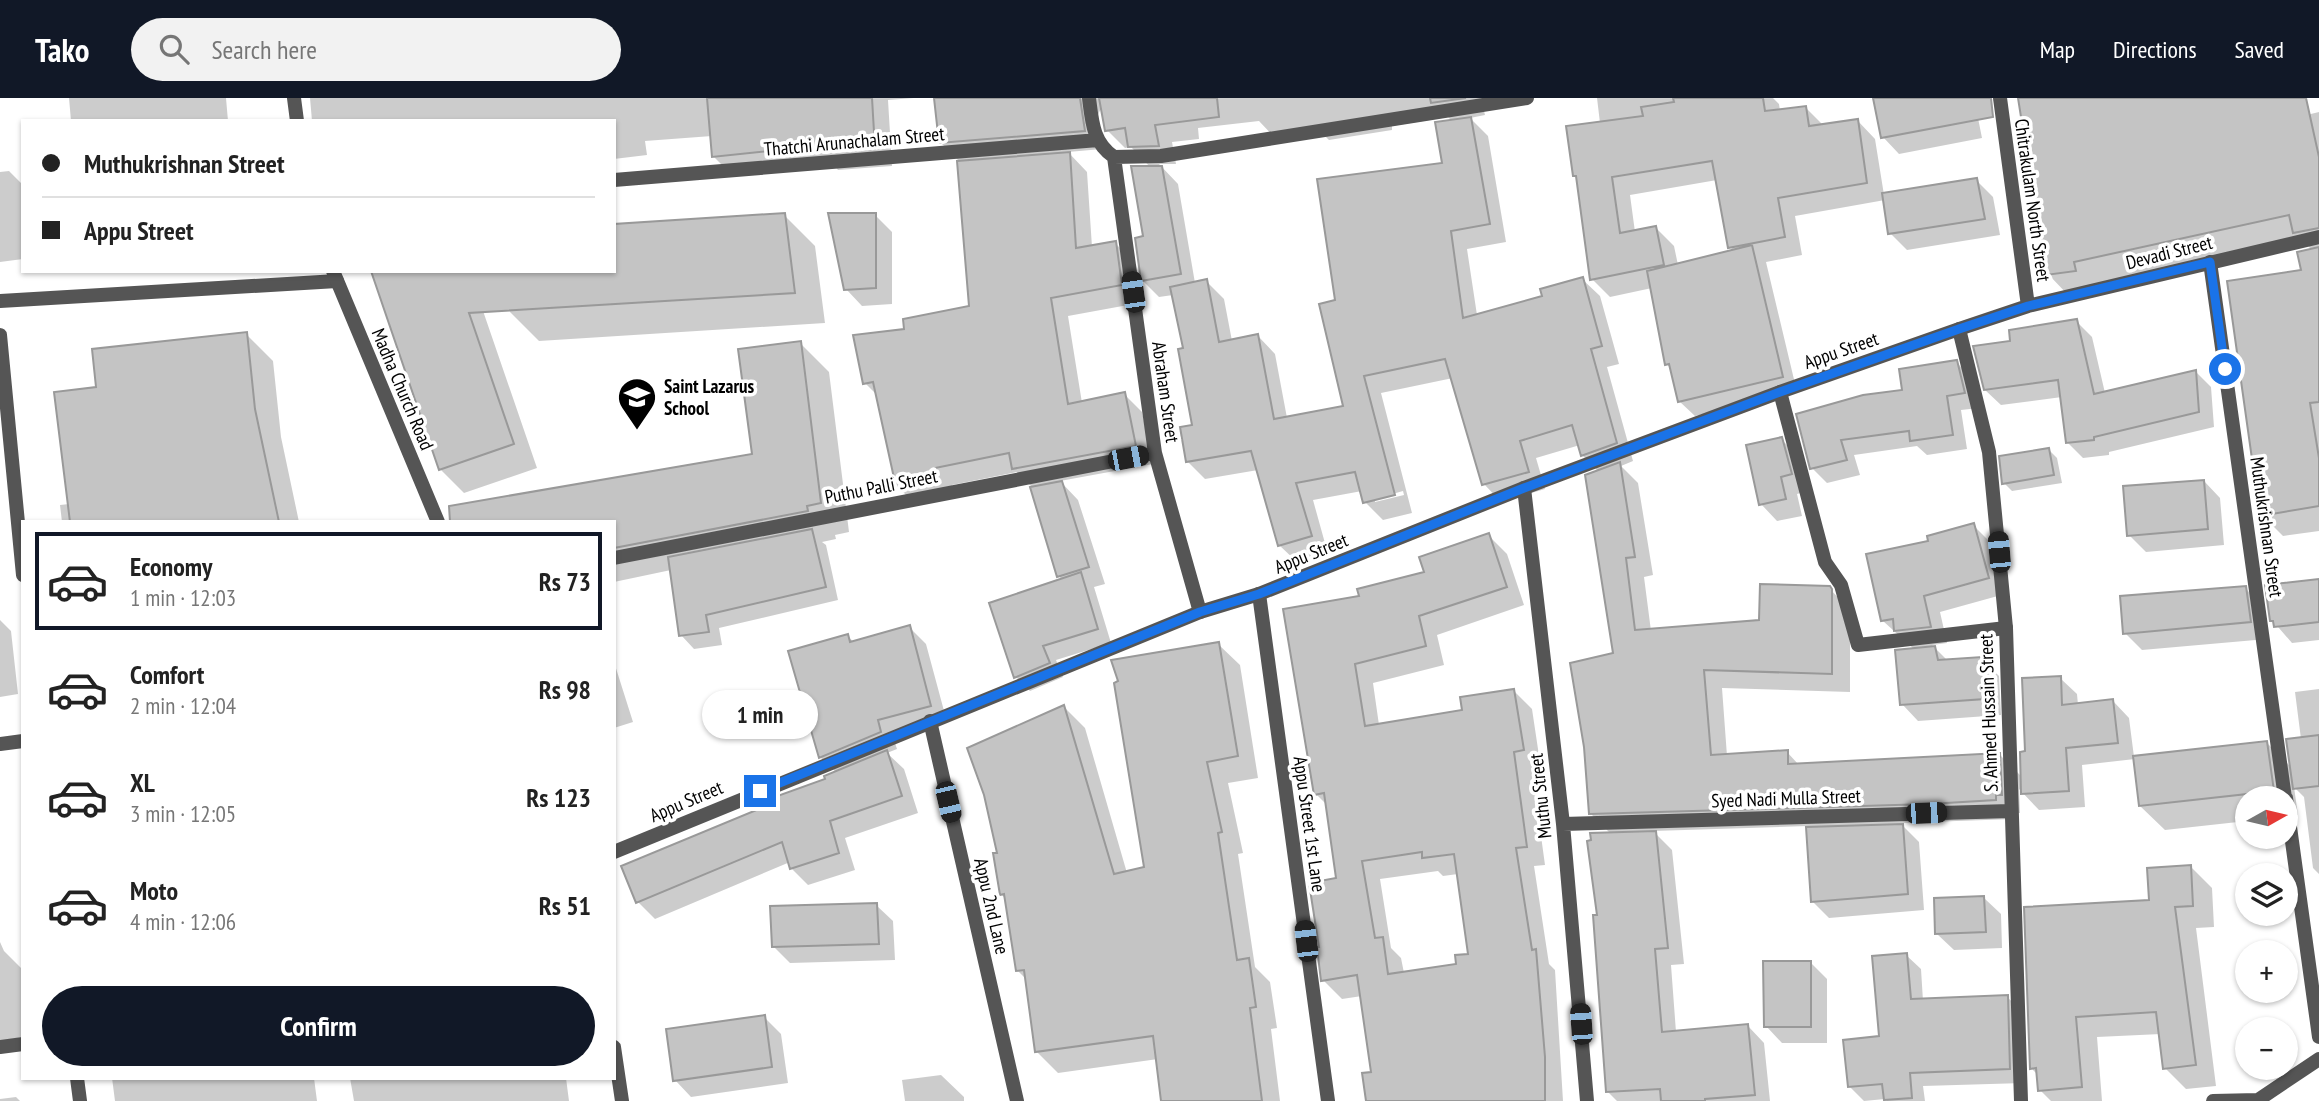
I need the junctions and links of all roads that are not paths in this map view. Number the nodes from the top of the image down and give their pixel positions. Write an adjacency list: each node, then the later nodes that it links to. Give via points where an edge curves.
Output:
1 (293, 98): 5 (street)
2 (1090, 98): 6 (street)
3 (1527, 98): 7 (street, via 1161,156)
4 (2000, 98): 13 (street, Chitrakulam North Street)
5 (297, 119)
6 (1098, 140): 7 (street); 8 (street, Thatchi Arunachalam Street)
7 (1114, 157): 17 (street, Abraham Street)
8 (616, 180)
9 (2319, 237): 10 (street, Devadi Street)
10 (2210, 262): 13 (street, Devadi Street); 28 (street, Muthukrishnan Street)
11 (335, 276): 12 (street); 19 (street, Madha Church Road)
12 (0, 301)
13 (2028, 306): 14 (street, Appu Street)
14 (1959, 329): 16 (street, Appu Street); 24 (street, S. Ahmed Hussain Street, via 1989,452)
15 (0, 335): 20 (street)
16 (1780, 392): 18 (street, Appu Street); 24 (street, via 1825,562 1841,585 1858,645)
17 (1155, 453): 21 (street, Puthu Palli Street); 23 (street, Abraham Street)
18 (1524, 488): 22 (street, Appu Street); 30 (street, Muthu Street)
19 (437, 520)
20 (21, 554)
21 (616, 558)
22 (1259, 594): 23 (street, Appu Street); 43 (street, Appu Street 1st Lane)
23 (1200, 612): 25 (street, Appu Street)
24 (2006, 628): 29 (street, S. Ahmed Hussain Street)
25 (930, 721): 32 (street, Appu Street); 42 (street, Appu 2nd Lane)
26 (21, 741): 27 (street)
27 (0, 744)
28 (2284, 786)
29 (2010, 811): 30 (street, Syed Nadi Mulla Street); 45 (street, S. Ahmed Hussain Street)
30 (1563, 824): 44 (street, Muthu Street)
31 (2293, 849): 33 (street, Muthukrishnan Street)
32 (616, 851)
33 (2319, 1037)
34 (21, 1044): 35 (street)
35 (0, 1047)
36 (2319, 1059): 39 (street)
37 (616, 1061): 41 (street)
38 (77, 1080): 40 (street)
39 (2258, 1100): 46 (street)
40 (80, 1101)
41 (622, 1101)
42 (1017, 1101)
43 (1328, 1101)
44 (1587, 1101)
45 (2021, 1101)
46 (2213, 1101)

